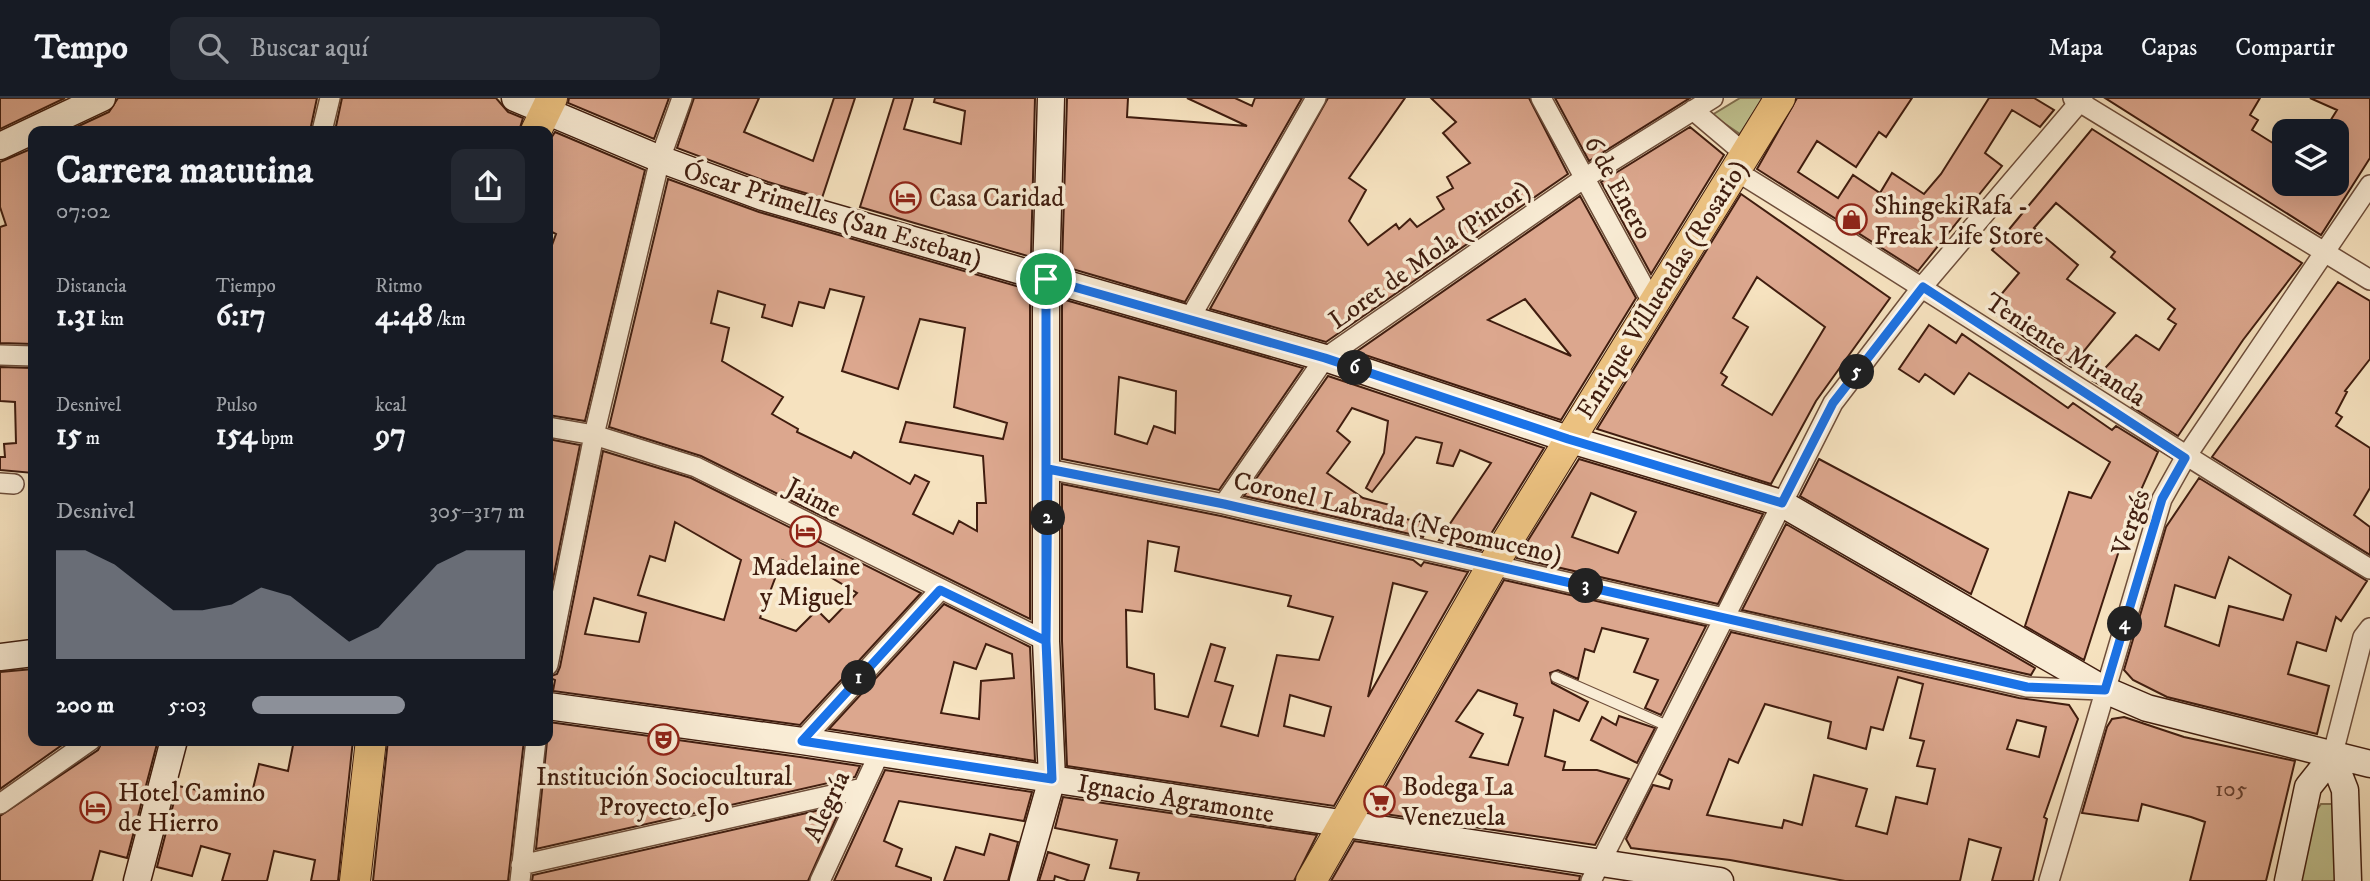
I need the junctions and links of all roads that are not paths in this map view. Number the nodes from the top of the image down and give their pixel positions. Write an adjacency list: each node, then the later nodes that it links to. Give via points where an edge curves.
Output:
1 (102, 98): 13 (main road)
2 (330, 98): 14 (street)
3 (515, 98): 12 (main road, Óscar Primelles (San Esteban))
4 (682, 98): 17 (street)
5 (1051, 98): 22 (main road)
6 (1315, 98): 26 (street)
7 (1541, 98): 19 (street, 6 de Enero)
8 (1713, 98): 11 (street, Loret de Mola (Pintor))
9 (1780, 98): 18 (main road, Enrique Villuendas (Rosario))
10 (2079, 99): 21 (street); 24 (street)
11 (1693, 110): 18 (street, Teniente Miranda); 19 (street, Loret de Mola (Pintor))
12 (545, 114): 17 (main road, Óscar Primelles (San Esteban))
13 (42, 126)
14 (323, 126)
15 (28, 133): 16 (main road)
16 (0, 146)
17 (660, 159): 22 (main road, Óscar Primelles (San Esteban), via 763,197); 31 (street)
18 (1740, 162): 24 (street, Teniente Miranda); 25 (main road, Enrique Villuendas (Rosario))
19 (1583, 178): 25 (street, 6 de Enero); 29 (street, Loret de Mola (Pintor))
20 (2370, 185): 21 (street, Vergés)
21 (2325, 251): 23 (street); 33 (street, Vergés)
22 (1046, 279): 26 (main road, Óscar Primelles (San Esteban)); 34 (main road)
23 (2370, 280)
24 (1923, 287): 33 (street, Teniente Miranda); 35 (street, via 1833,403)
25 (1652, 302): 32 (main road, Enrique Villuendas (Rosario))
26 (1190, 318): 29 (main road, Óscar Primelles (San Esteban))
27 (0, 355): 28 (street)
28 (28, 356)
29 (1325, 358): 32 (main road, Óscar Primelles (San Esteban)); 36 (street, Loret de Mola (Pintor))
30 (553, 428): 31 (street, Jaime)
31 (594, 435): 39 (street, Jaime, via 696,467); 42 (street)
32 (1568, 439): 35 (main road, Óscar Primelles (San Esteban)); 37 (main road, Enrique Villuendas (Rosario))
33 (2185, 458): 38 (street, Teniente Miranda); 47 (street, Vergés, via 2162,499)
34 (1048, 469): 36 (street, Coronel Labrada (Nepomuceno)); 43 (main road)
35 (1782, 503): 40 (street); 47 (main road, Óscar Primelles (San Esteban))
36 (1224, 504): 37 (street, Coronel Labrada (Nepomuceno))
37 (1492, 566): 40 (street, Coronel Labrada (Nepomuceno)); 61 (main road, Enrique Villuendas (Rosario))
38 (2370, 569)
39 (940, 590): 43 (street, Jaime); 50 (street)
40 (1727, 617): 47 (street, Coronel Labrada (Nepomuceno), via 2027,687); 49 (street)
41 (2370, 628): 56 (street, via 2363,638)
42 (553, 640)
43 (1046, 641): 58 (main road)
44 (28, 654): 45 (main road)
45 (0, 657)
46 (1556, 677): 49 (lane)
47 (2105, 690): 56 (main road, Óscar Primelles (San Esteban), via 2147,708); 70 (street, Vergés)
48 (553, 707): 50 (main road, Ignacio Agramonte)
49 (1671, 727): 62 (street)
50 (802, 741): 55 (main road, Ignacio Agramonte)
51 (82, 746): 60 (street)
52 (172, 746): 64 (main road)
53 (370, 746): 65 (main road)
54 (535, 746): 63 (street)
55 (879, 754): 58 (main road, Ignacio Agramonte); 59 (street, Alegría)
56 (2332, 757): 57 (main road, Óscar Primelles (San Esteban)); 71 (main road, via 2308,788); 72 (main road, via 2345,790)
57 (2370, 764)
58 (1052, 779): 61 (main road, Ignacio Agramonte); 67 (main road)
59 (863, 788): 63 (street); 66 (street, Alegría)
60 (0, 804)
61 (1346, 824): 62 (main road, Ignacio Agramonte); 68 (main road, Enrique Villuendas (Rosario))
62 (1597, 872): 69 (main road, Ignacio Agramonte)
63 (520, 873)
64 (137, 881)
65 (355, 881)
66 (820, 881)
67 (1023, 881)
68 (1311, 881)
69 (1720, 881)
70 (2049, 881)
71 (2288, 881)
72 (2348, 881)

